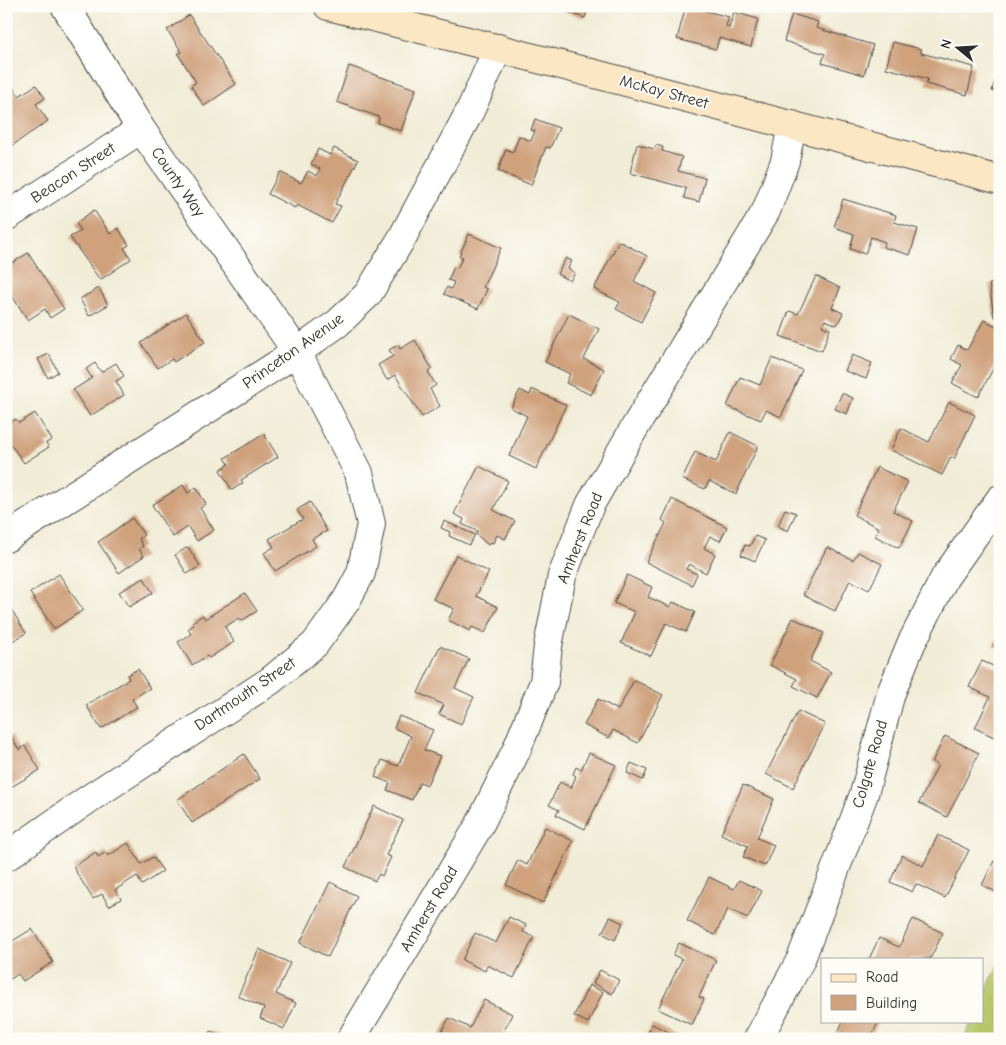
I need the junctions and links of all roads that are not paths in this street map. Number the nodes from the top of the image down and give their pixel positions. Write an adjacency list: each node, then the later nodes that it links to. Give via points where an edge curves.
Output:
1 (66, 6): 5 (street, County Way)
2 (328, 6): 3 (main road, McKay Street)
3 (498, 48): 4 (main road, McKay Street); 8 (street, Princeton Avenue, via 470,111 368,294 338,323)
4 (792, 125): 6 (main road, McKay Street); 12 (street, Amherst Road, via 785,162 766,211 590,506 562,576 544,682 516,751 479,826)
5 (141, 129): 7 (street, Beacon Street); 8 (street, County Way)
6 (1000, 180)
7 (6, 217)
8 (297, 352): 10 (street, Princeton Avenue); 11 (street, Dartmouth Street, via 359,473 371,524 361,572 346,601 314,644 270,681)
9 (1000, 499): 13 (street, Colgate Road, via 945,577 911,644 891,694 864,794 804,950)
10 (6, 538)
11 (6, 857)
12 (351, 1039)
13 (758, 1039)

